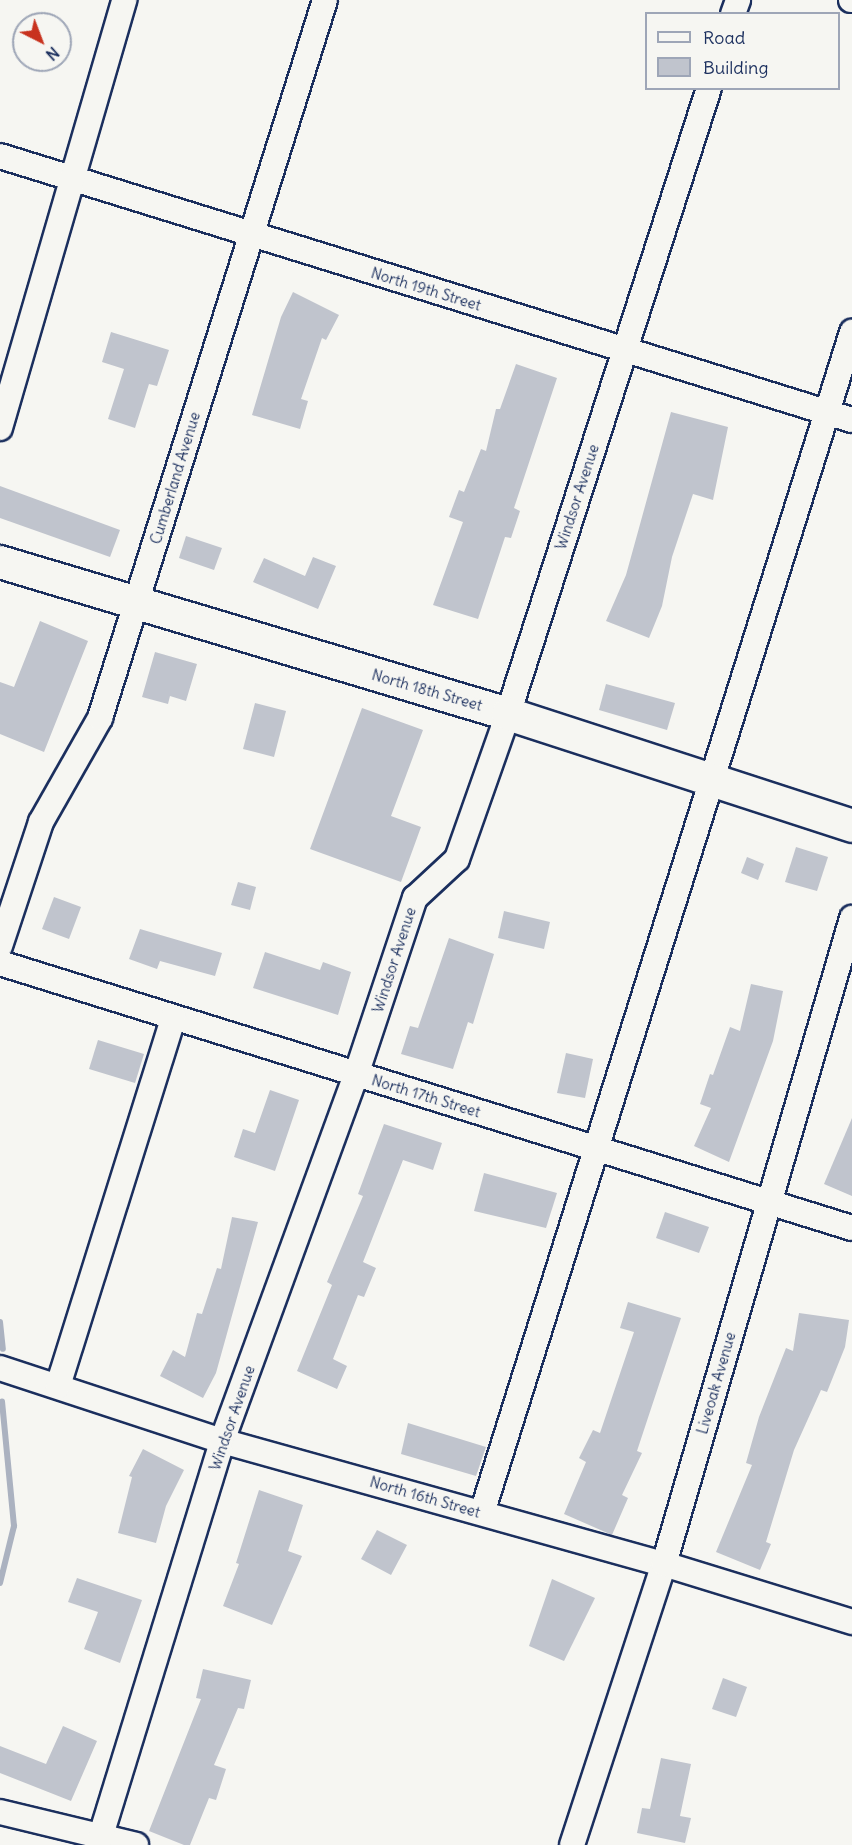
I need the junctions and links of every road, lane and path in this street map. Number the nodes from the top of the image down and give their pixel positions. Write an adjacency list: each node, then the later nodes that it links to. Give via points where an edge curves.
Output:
1 (124, 0): 5 (street)
2 (325, 0): 6 (street, Cumberland Avenue)
3 (708, 90): 8 (street, Windsor Avenue)
4 (0, 156): 5 (street, North 19th Street)
5 (70, 178): 6 (street, North 19th Street); 11 (street)
6 (249, 233): 8 (street, North 19th Street); 13 (street, Cumberland Avenue)
7 (852, 332): 9 (street)
8 (623, 350): 9 (street, North 19th Street); 14 (street, Windsor Avenue)
9 (827, 413): 10 (street, North 19th Street); 15 (street)
10 (852, 420)
11 (0, 429)
12 (0, 562): 13 (main road, North 18th Street)
13 (137, 605): 14 (main road, North 18th Street); 18 (street, Cumberland Avenue, via 100,718 41,822)
14 (508, 714): 15 (main road, North 18th Street); 21 (street, Windsor Avenue, via 457,859 415,898)
15 (709, 780): 16 (main road, North 18th Street); 22 (street)
16 (852, 826)
17 (852, 918): 23 (street, Liveoak Avenue)
18 (0, 946)
19 (0, 963): 20 (street, North 17th Street)
20 (173, 1018): 21 (street, North 17th Street); 26 (street)
21 (356, 1075): 22 (street, North 17th Street); 27 (street, Windsor Avenue)
22 (594, 1149): 23 (street, North 17th Street); 28 (street)
23 (767, 1203): 24 (street, North 17th Street); 29 (street, Liveoak Avenue)
24 (852, 1228)
25 (0, 1368): 26 (street, North 16th Street)
26 (58, 1386): 27 (street, North 16th Street)
27 (222, 1441): 28 (street, North 16th Street); 32 (street, Windsor Avenue)
28 (482, 1513): 29 (street, North 16th Street)
29 (664, 1564): 30 (street, North 16th Street); 34 (street, Liveoak Avenue)
30 (852, 1622)
31 (0, 1812): 32 (street)
32 (99, 1841): 33 (street)
33 (136, 1845)
34 (572, 1845)

